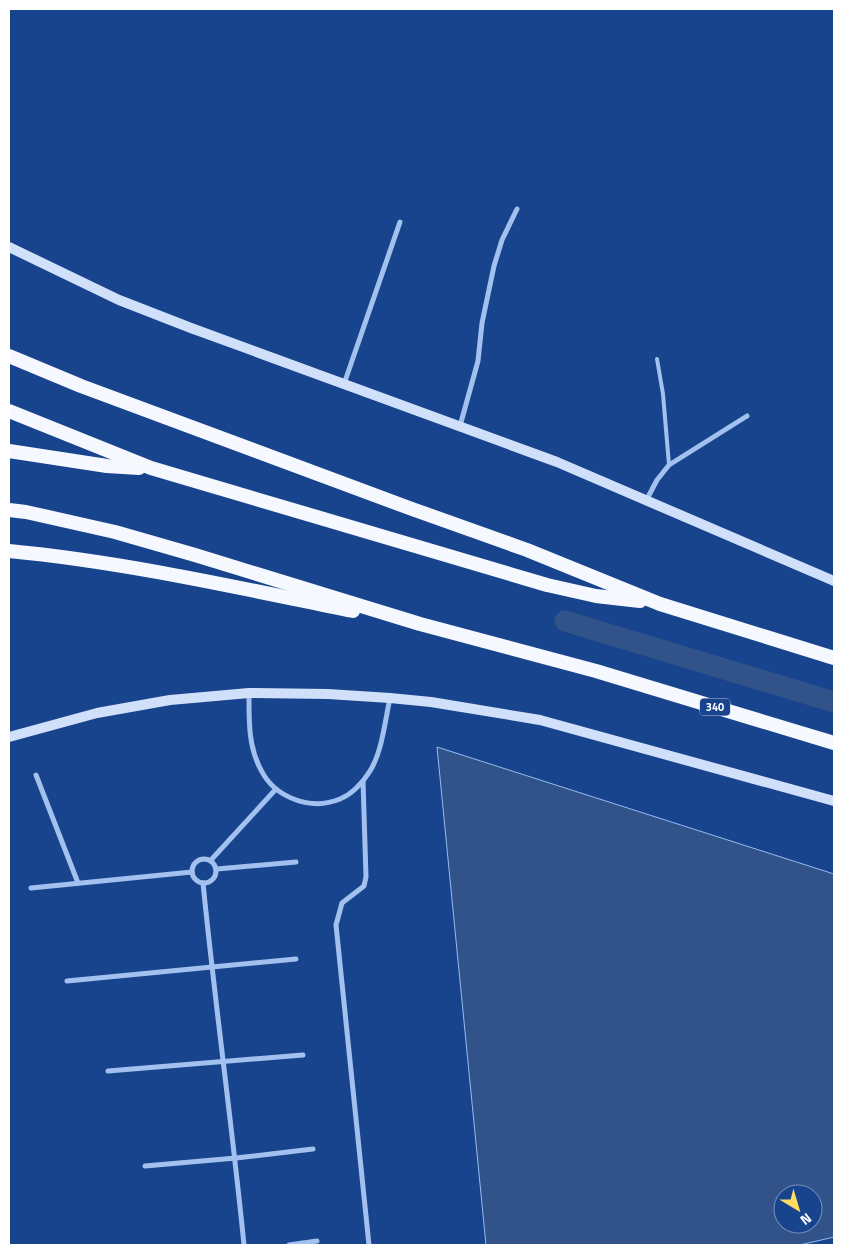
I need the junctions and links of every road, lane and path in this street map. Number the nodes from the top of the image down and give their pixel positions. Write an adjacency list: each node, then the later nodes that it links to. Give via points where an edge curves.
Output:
1 (517, 209): 9 (street, via 494,266 478,361)
2 (400, 222): 6 (street)
3 (9, 247): 6 (main road, via 118,300)
4 (9, 356): 17 (highway, via 412,510 527,550)
5 (657, 359): 11 (lane)
6 (344, 384): 9 (main road)
7 (9, 411): 12 (highway)
8 (747, 416): 11 (street)
9 (460, 426): 13 (main road)
10 (9, 451): 12 (highway, via 107,466)
11 (669, 465): 13 (street)
12 (151, 468): 17 (highway, via 547,585 596,596)
13 (647, 499): 16 (main road)
14 (9, 510): 18 (highway, via 124,535)
15 (9, 551): 18 (highway, via 160,574)
16 (834, 581)
17 (660, 604): 19 (highway)
18 (420, 624): 23 (highway, 340, via 596,671)
19 (834, 658)
20 (249, 692): 21 (main road); 22 (main road, via 170,700 97,713); 26 (street, via 249,731 253,750 262,772)
21 (390, 698): 25 (street, via 378,755); 27 (main road, via 540,720)
22 (9, 737)
23 (834, 743)
24 (36, 775): 32 (street)
25 (363, 781): 26 (street, via 340,799 316,804 288,797); 47 (street, via 366,877 364,886 342,904 336,925)
26 (276, 790): 28 (street)
27 (834, 801)
28 (211, 860): 30 (street); 31 (street, via 206,858 196,862)
29 (296, 862): 30 (street)
30 (217, 869): 33 (street, via 213,879)
31 (192, 872): 32 (street); 33 (street)
32 (78, 883): 34 (street)
33 (203, 883): 36 (street)
34 (31, 888)
35 (296, 959): 36 (street)
36 (212, 967): 37 (street); 39 (street)
37 (67, 981)
38 (303, 1055): 39 (street)
39 (223, 1062): 40 (street); 42 (street)
40 (108, 1071)
41 (313, 1149): 42 (street)
42 (236, 1158): 43 (street); 45 (street)
43 (145, 1166)
44 (317, 1241): 46 (street)
45 (244, 1245)
46 (289, 1245)
47 (369, 1245)

